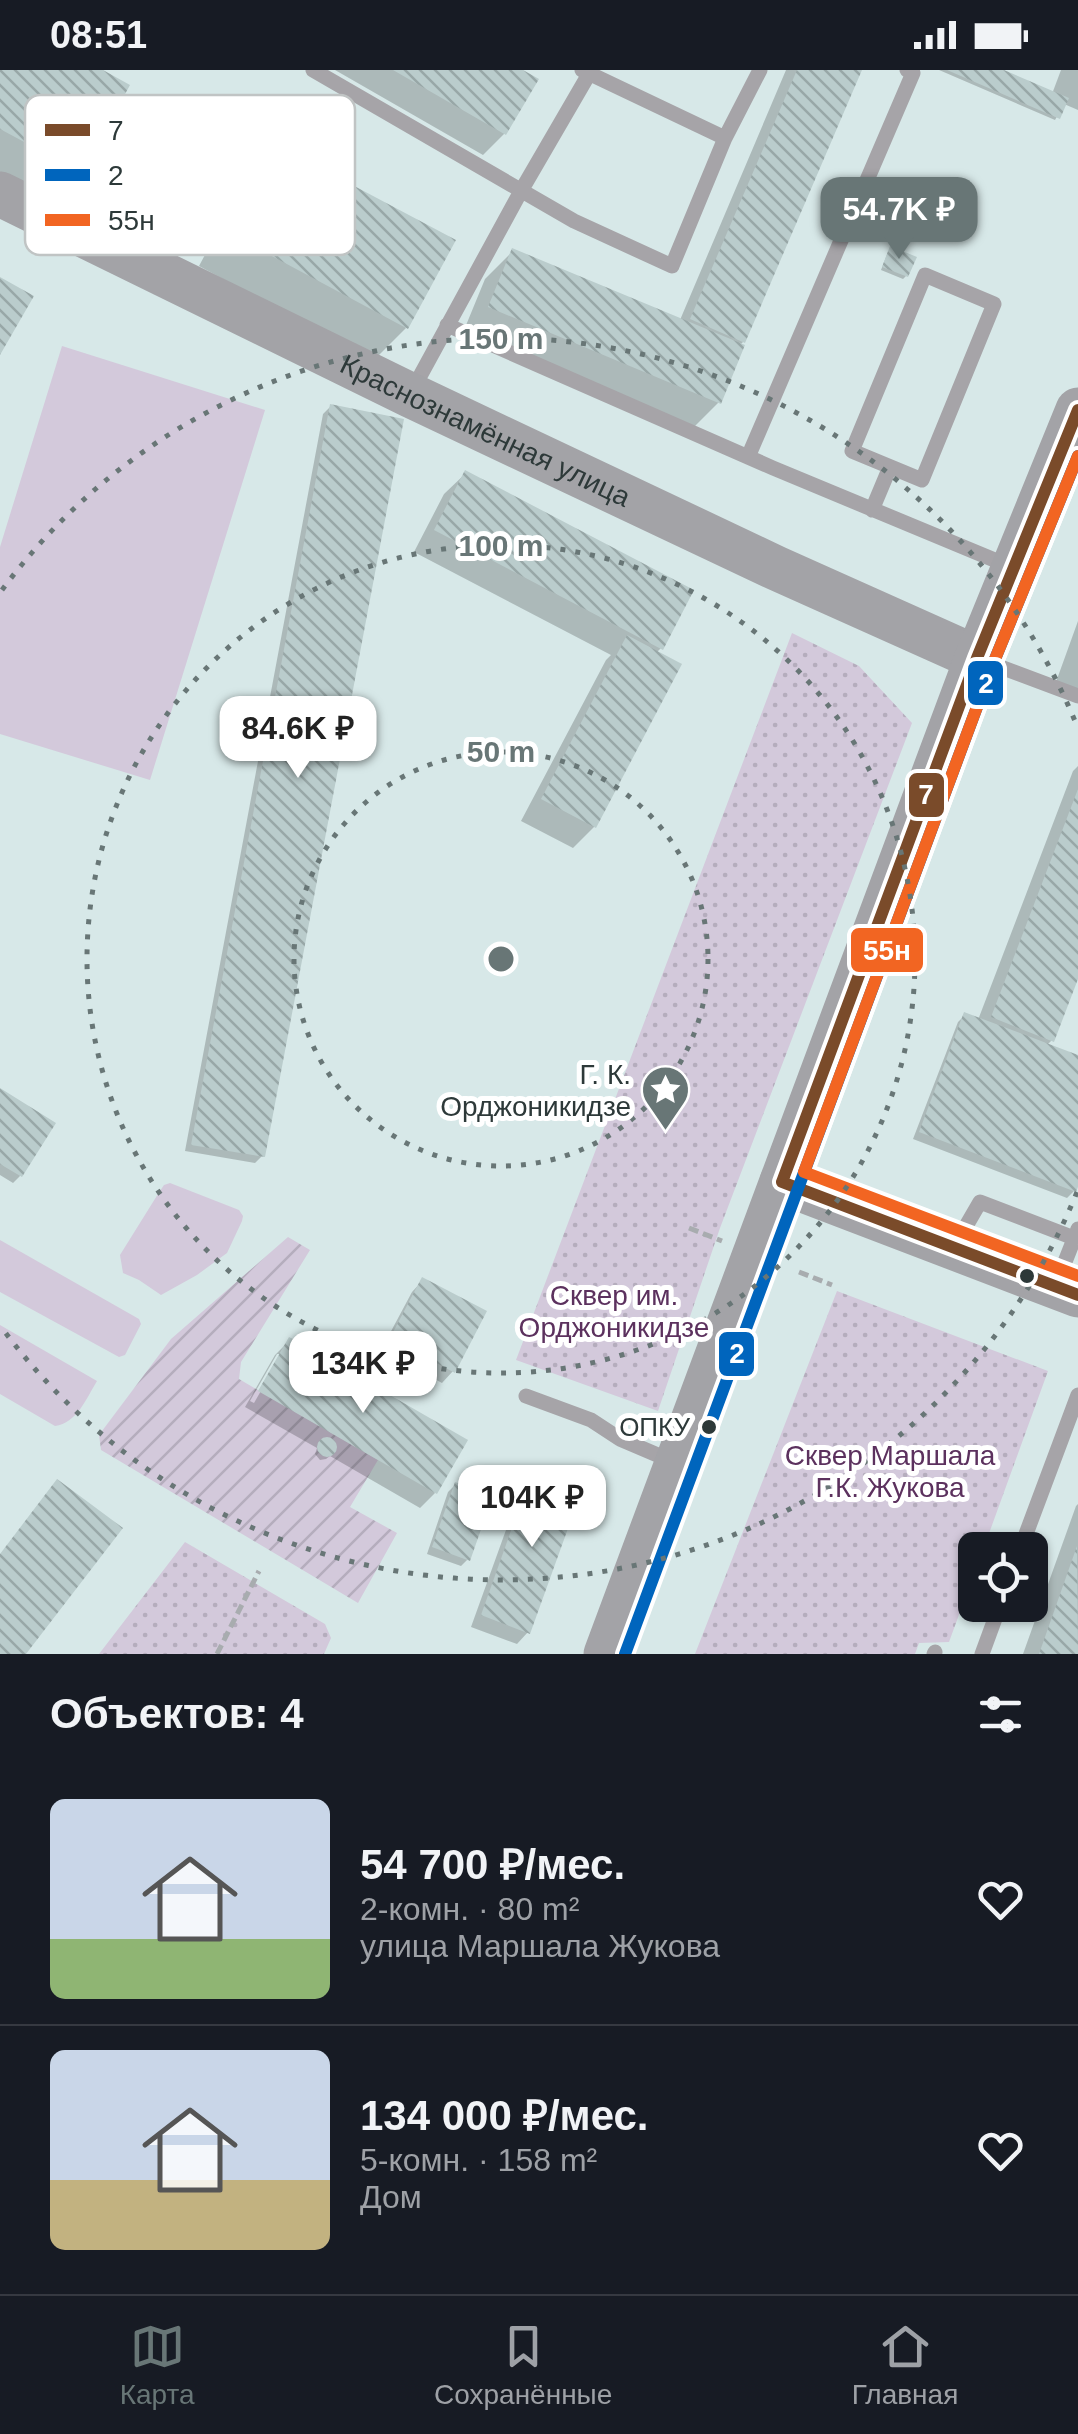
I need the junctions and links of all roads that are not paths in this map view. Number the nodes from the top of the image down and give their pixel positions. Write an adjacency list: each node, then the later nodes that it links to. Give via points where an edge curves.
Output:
1 (313, 70): 6 (lane)
2 (760, 70): 5 (lane)
3 (906, 70): 13 (lane, via 913,73)
4 (586, 72): 5 (lane); 6 (lane)
5 (725, 138): 6 (lane, via 672,266)
6 (522, 191): 10 (lane)
7 (0, 194): 8 (main road, Краснознамённая улица)
8 (25, 206)
9 (124, 255): 11 (main road, Краснознамённая улица)
10 (448, 325): 11 (lane); 13 (lane)
11 (410, 395): 17 (main road, Краснознамённая улица)
12 (1078, 410): 16 (main road)
13 (748, 457): 15 (lane)
14 (890, 466): 14 (lane, via 922,480 994,304 925,275 852,451); 15 (lane)
15 (872, 510): 16 (lane)
16 (1013, 568): 17 (main road)
17 (977, 658): 18 (lane); 19 (main road)
18 (1078, 696)
19 (782, 1182): 21 (main road); 25 (main road)
20 (1076, 1233): 21 (lane, via 980,1202); 22 (lane)
21 (953, 1248): 22 (main road)
22 (1067, 1290)
23 (1078, 1394): 26 (lane)
24 (526, 1396): 25 (lane)
25 (678, 1464): 28 (main road)
26 (1027, 1532)
27 (994, 1622): 29 (lane)
28 (606, 1654)
29 (982, 1654)

